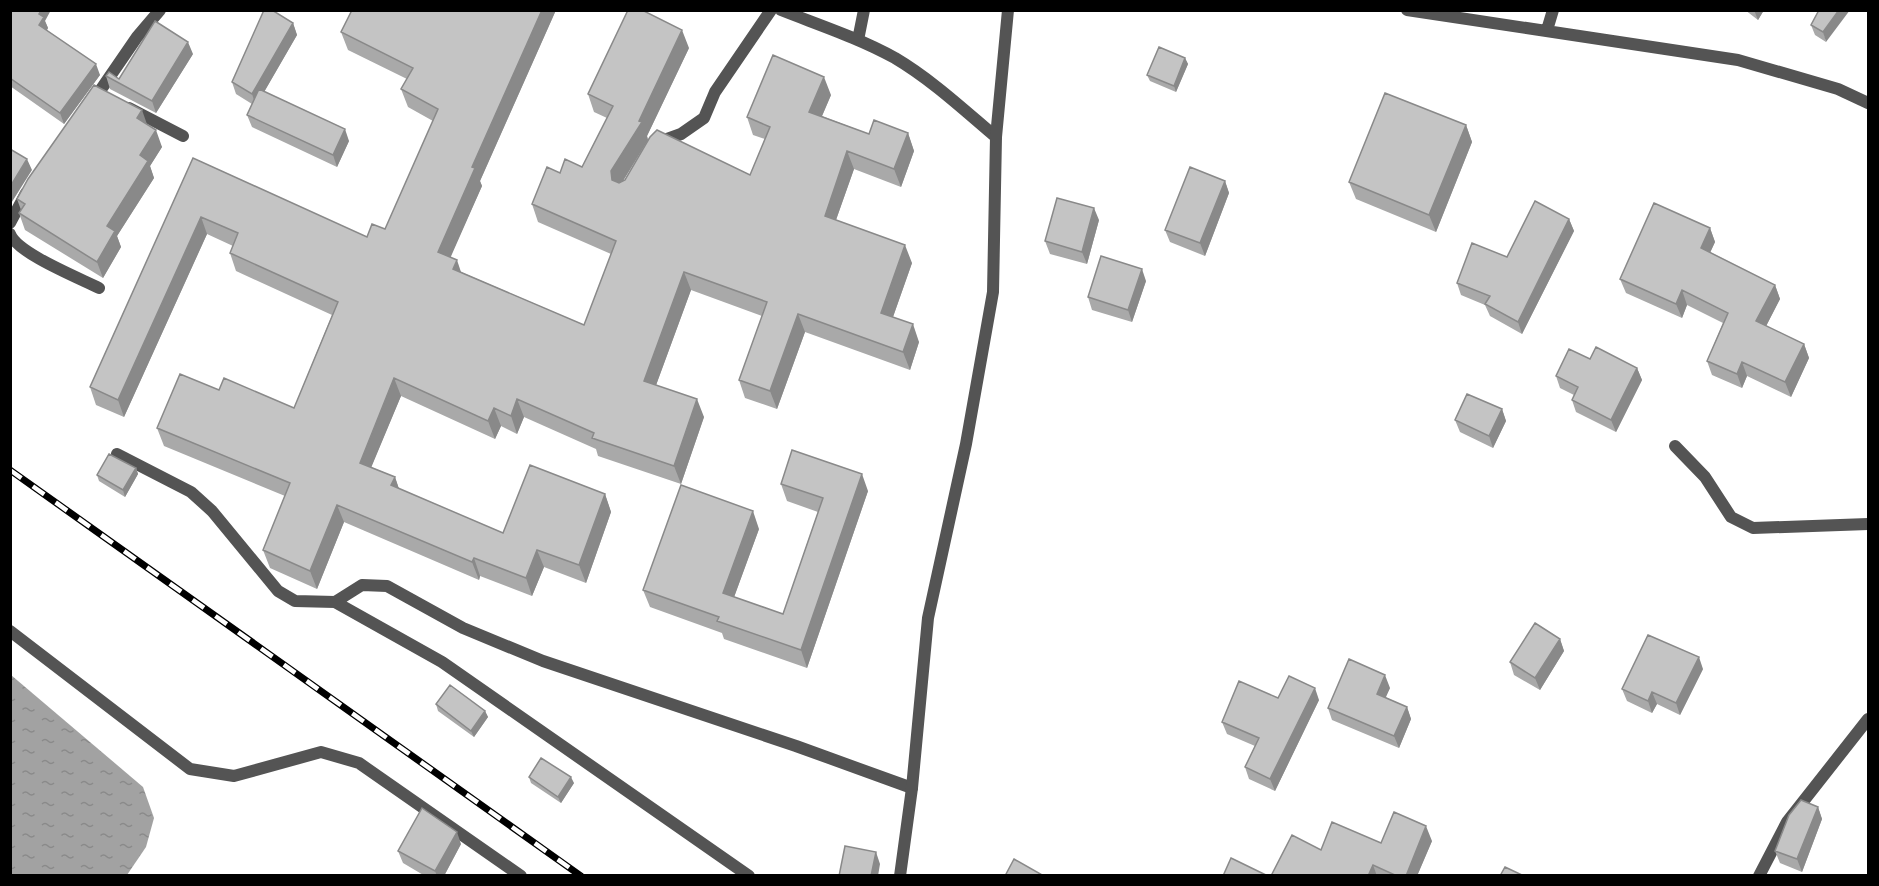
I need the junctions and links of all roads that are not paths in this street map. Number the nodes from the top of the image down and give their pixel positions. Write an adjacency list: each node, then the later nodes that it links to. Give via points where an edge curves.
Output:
1 (160, 10): 10 (street, via 137,37)
2 (771, 10): 15 (street, via 715,92 704,118 681,134 660,140)
3 (781, 10): 9 (street)
4 (864, 10): 9 (street)
5 (1008, 10): 14 (street)
6 (1407, 10): 8 (street)
7 (1552, 10): 8 (street)
8 (1547, 30): 11 (street, via 1738,60 1838,89)
9 (858, 40): 14 (street, via 896,59)
10 (109, 98): 12 (street); 13 (street)
11 (1869, 103)
12 (86, 110)
13 (183, 136)
14 (996, 137): 26 (street, via 993,292 966,444 928,618)
15 (651, 150)
16 (34, 182): 17 (street)
17 (10, 223)
18 (10, 234): 19 (street, via 25,250)
19 (99, 288)
20 (1675, 446): 22 (street, via 1705,477 1738,522 1753,528)
21 (117, 454): 23 (street, via 191,492 212,511 278,591 295,601)
22 (1869, 524)
23 (335, 602): 26 (street, via 362,585 387,586 463,628 543,661); 28 (street, via 442,662)
24 (10, 631): 27 (street, via 190,769 234,776 321,752 359,763)
25 (1869, 719): 30 (street, via 1787,822)
26 (912, 788): 29 (street)
27 (521, 876)
28 (749, 876)
29 (900, 876)
30 (1759, 876)

